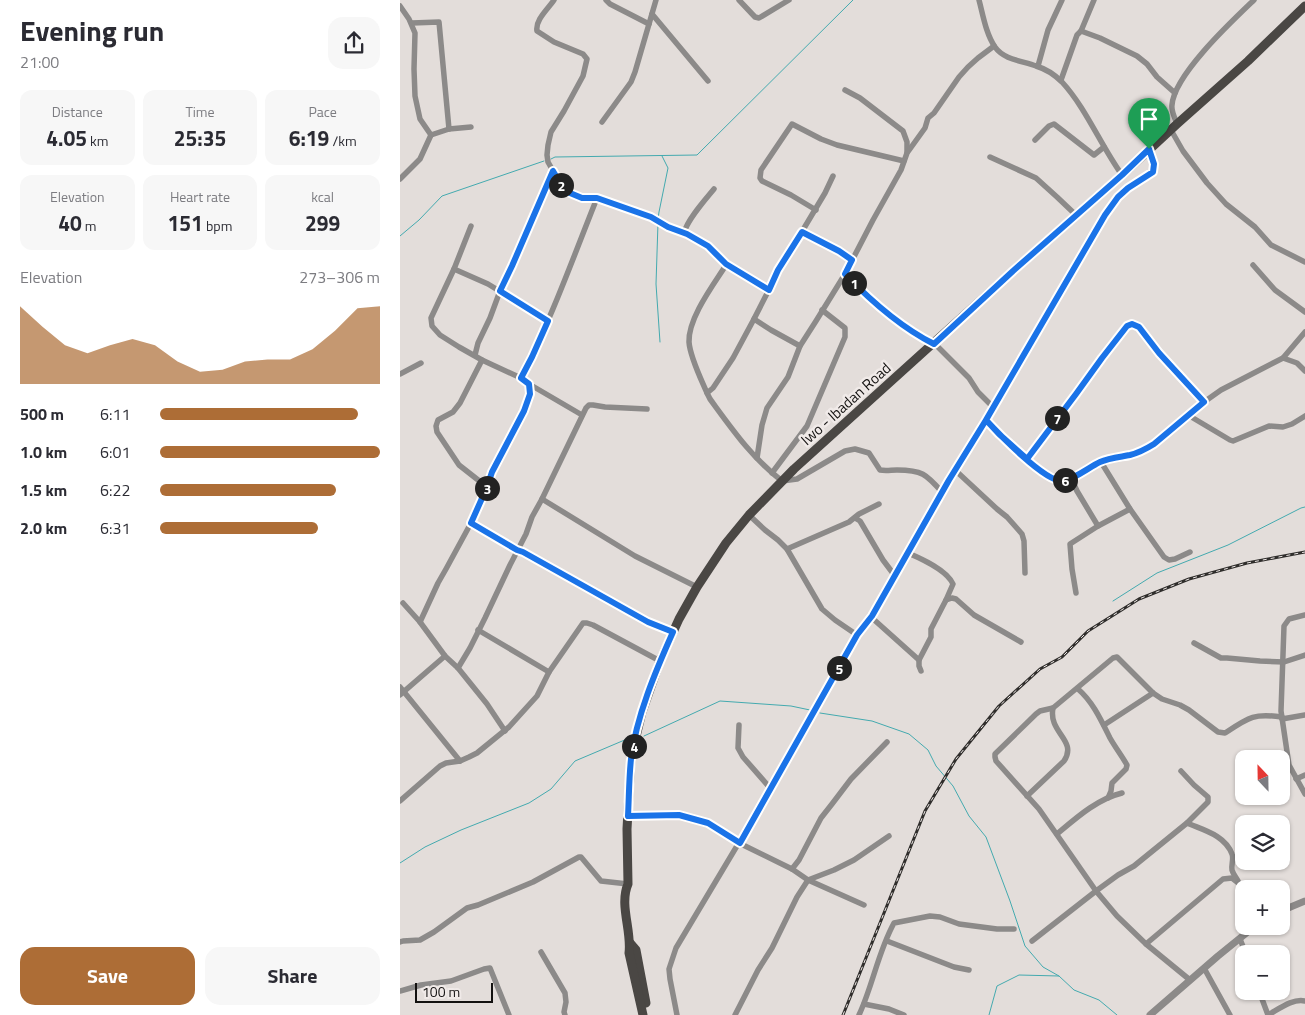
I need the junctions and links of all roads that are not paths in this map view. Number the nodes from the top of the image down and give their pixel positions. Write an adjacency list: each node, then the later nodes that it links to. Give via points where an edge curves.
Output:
1 (554, 0): 34 (street, via 536,25 537,31 583,54 587,61 551,132 547,155)
2 (606, 0): 15 (street)
3 (656, 0): 13 (street)
4 (739, 0): 10 (street, via 759,18 776,9)
5 (789, 0): 10 (street)
6 (979, 0): 17 (street)
7 (1062, 0): 18 (street, via 1048,30)
8 (1094, 0): 16 (street)
9 (1254, 0): 22 (street, via 1197,59)
10 (778, 2)
11 (400, 6): 14 (street)
12 (1305, 6): 25 (main road, Iwo - Ibadan Road)
13 (652, 14): 15 (street); 20 (street)
14 (412, 24): 26 (street, via 439,22); 27 (street, via 415,33 415,96 420,119)
15 (649, 24): 23 (street, via 631,82)
16 (1081, 30): 19 (street); 22 (street, via 1137,56)
17 (994, 46): 18 (street, via 1011,58); 31 (street, via 960,77 928,118)
18 (1038, 66): 19 (street)
19 (1060, 80): 29 (street, via 1078,102)
20 (708, 81)
21 (845, 90): 31 (street, via 903,131)
22 (1175, 93): 25 (street, via 1171,107)
23 (602, 122)
24 (471, 127): 26 (street)
25 (1174, 127): 30 (main road, Iwo - Ibadan Road); 46 (street, via 1183,151 1226,204 1255,227 1271,245)
26 (449, 129): 27 (street)
27 (431, 136): 37 (street, via 420,158)
28 (1035, 140): 29 (street, via 1054,124 1094,155)
29 (1104, 147): 35 (street)
30 (1149, 149): 35 (main road, Iwo - Ibadan Road); 70 (street, via 1153,172 1128,188 1105,215)
31 (908, 153): 33 (street)
32 (990, 157): 41 (street, via 1036,178)
33 (904, 161): 40 (street, via 837,145 792,124 761,170 760,178); 45 (street)
34 (553, 171): 39 (street, via 570,193 582,198); 52 (street)
35 (1122, 175): 41 (main road, Iwo - Ibadan Road)
36 (833, 176): 40 (street)
37 (400, 179)
38 (714, 189): 44 (street)
39 (597, 198): 44 (street, via 651,217); 56 (street)
40 (816, 210): 43 (street)
41 (1076, 216): 58 (main road, Iwo - Ibadan Road)
42 (471, 226): 49 (street)
43 (802, 232): 45 (street); 51 (street)
44 (684, 233): 47 (street, via 708,246)
45 (852, 260): 50 (street)
46 (1305, 262)
47 (726, 264): 51 (street); 68 (street, via 693,321 689,341)
48 (1252, 265): 54 (street, via 1275,290)
49 (454, 269): 52 (street); 60 (street, via 431,318 432,326 440,335)
50 (845, 274): 53 (street); 58 (street, via 886,312)
51 (769, 290): 55 (street)
52 (500, 291): 56 (street); 60 (street)
53 (822, 310): 59 (street); 80 (street, via 845,328 845,338 807,426)
54 (1305, 312)
55 (754, 319): 59 (street); 68 (street, via 728,366)
56 (548, 321): 66 (street)
57 (1305, 332): 61 (street)
58 (934, 344): 70 (street); 82 (main road, Iwo - Ibadan Road)
59 (800, 346): 76 (street, via 788,377 767,408)
60 (475, 355): 62 (street)
61 (1283, 358): 64 (street); 69 (street)
62 (482, 360): 66 (street); 83 (street, via 460,403 453,412 438,420 436,426 459,465)
63 (421, 363): 65 (street)
64 (1305, 371)
65 (400, 374)
66 (521, 378): 67 (street)
67 (529, 384): 72 (street); 83 (street, via 530,394 524,411)
68 (707, 394): 76 (street)
69 (1204, 402): 73 (street); 77 (street, via 1139,327 1129,324)
70 (993, 407): 75 (street)
71 (647, 409): 72 (street, via 589,405)
72 (582, 415): 85 (street)
73 (1188, 415): 74 (street, via 1234,441 1269,426 1292,424); 78 (street, via 1147,448)
74 (1305, 416)
75 (986, 420): 77 (street); 79 (street)
76 (757, 458): 80 (street)
77 (1027, 459): 81 (street, via 1055,479)
78 (1101, 462): 81 (street); 87 (street)
79 (955, 470): 84 (street); 96 (street, via 1022,534)
80 (772, 473): 82 (street)
81 (1071, 478): 91 (street)
82 (782, 481): 84 (street, via 797,479 845,451 855,449 869,453 880,470 922,473); 88 (main road, Iwo - Ibadan Road)
83 (487, 487): 90 (street)
84 (942, 492): 95 (street)
85 (542, 499): 93 (street); 98 (street, via 635,556)
86 (878, 504): 89 (street)
87 (1130, 509): 91 (street); 94 (street, via 1167,560)
88 (749, 515): 92 (street); 98 (main road, Iwo - Ibadan Road)
89 (855, 518): 92 (street); 97 (street)
90 (471, 523): 93 (street); 104 (street)
91 (1098, 526): 99 (street, via 1070,544)
92 (787, 549): 107 (street, via 822,609)
93 (517, 550): 105 (street); 106 (street, via 648,622)
94 (1190, 552)
95 (908, 553): 97 (street); 100 (street, via 925,560 952,580)
96 (1025, 573)
97 (895, 576): 103 (street)
98 (697, 587): 106 (main road, Iwo - Ibadan Road)
99 (1076, 593)
100 (946, 600): 108 (street, via 956,599); 112 (street)
101 (403, 603): 104 (street)
102 (1305, 615): 114 (street, via 1288,619 1284,626)
103 (872, 616): 107 (street); 112 (street)
104 (420, 622): 111 (street)
105 (478, 630): 115 (street); 117 (street)
106 (673, 632): 113 (main road, Iwo - Ibadan Road)
107 (857, 635): 132 (street)
108 (1020, 642)
109 (1194, 644): 114 (street, via 1220,658)
110 (1305, 655): 114 (street)
111 (445, 656): 115 (street); 119 (street)
112 (919, 660): 116 (street)
113 (660, 661): 117 (street, via 587,622 580,626); 138 (main road, Iwo - Ibadan Road, via 631,757)
114 (1284, 662): 123 (street)
115 (458, 668): 126 (street)
116 (921, 671)
117 (549, 672): 126 (street, via 537,696)
118 (1078, 689): 120 (street, via 1117,657); 121 (street); 125 (street, via 1092,704)
119 (401, 691): 128 (street)
120 (1153, 693): 123 (street, via 1189,710 1222,733 1258,715); 125 (street)
121 (1053, 708): 135 (street, via 1053,723 1069,752 1064,761); 135 (street, via 1036,714 995,754 996,761)
122 (1305, 715): 123 (street)
123 (1282, 718): 131 (street, via 1289,765)
124 (739, 725): 132 (street, via 738,748)
125 (1104, 725): 136 (street, via 1127,765 1112,783)
126 (505, 731): 128 (street, via 477,753)
127 (887, 742): 143 (street, via 851,779 821,818)
128 (460, 761): 137 (street, via 440,766)
129 (1181, 771): 139 (street, via 1208,798 1208,802)
130 (1305, 776): 131 (street)
131 (1296, 779): 134 (street)
132 (771, 789): 142 (street)
133 (1122, 793): 136 (street)
134 (1305, 794)
135 (1027, 796): 140 (street)
136 (1108, 798): 140 (street)
137 (400, 801)
138 (628, 816): 142 (street, via 679,815 708,823); 147 (main road, Iwo - Ibadan Road)
139 (1187, 823): 146 (street, via 1209,832 1227,846 1233,855 1232,871); 148 (street, via 1134,866)
140 (1056, 834): 148 (street)
141 (889, 836): 144 (street, via 854,860)
142 (740, 843): 143 (street); 173 (street, via 671,960 670,979)
143 (792, 869): 144 (street)
144 (808, 880): 150 (street); 174 (street)
145 (1235, 880): 159 (street, via 1223,879)
146 (1237, 880)
147 (628, 884): 157 (street, via 601,881 579,857 534,882 467,908 420,940); 158 (main road, Iwo - Ibadan Road, via 625,892)
148 (1096, 891): 156 (street); 159 (street, via 1116,916)
149 (1305, 901): 151 (street)
150 (864, 905)
151 (1290, 907)
152 (1014, 929): 155 (street, via 959,924 930,916 894,923)
153 (1244, 935): 154 (street)
154 (1240, 938): 160 (street); 162 (street)
155 (886, 941): 163 (street); 168 (street)
156 (1032, 941)
157 (400, 942)
158 (630, 943): 171 (main road, Iwo - Ibadan Road, via 629,953); 172 (main road, Iwo - Ibadan Road, via 636,950)
159 (1146, 944): 164 (street)
160 (1243, 945)
161 (542, 952): 169 (street, via 565,993)
162 (1204, 968): 164 (street); 178 (street)
163 (969, 970)
164 (1190, 980): 177 (street)
165 (400, 992): 170 (street, via 451,981 490,968)
166 (1262, 1000): 179 (street)
167 (1305, 1001): 179 (street, via 1295,1001)
168 (864, 1004): 175 (street); 176 (street)
169 (562, 1014)
170 (509, 1015)
171 (642, 1015)
172 (649, 1015)
173 (678, 1015)
174 (734, 1015)
175 (859, 1015)
176 (904, 1015)
177 (1150, 1015)
178 (1230, 1015)
179 (1268, 1015)

